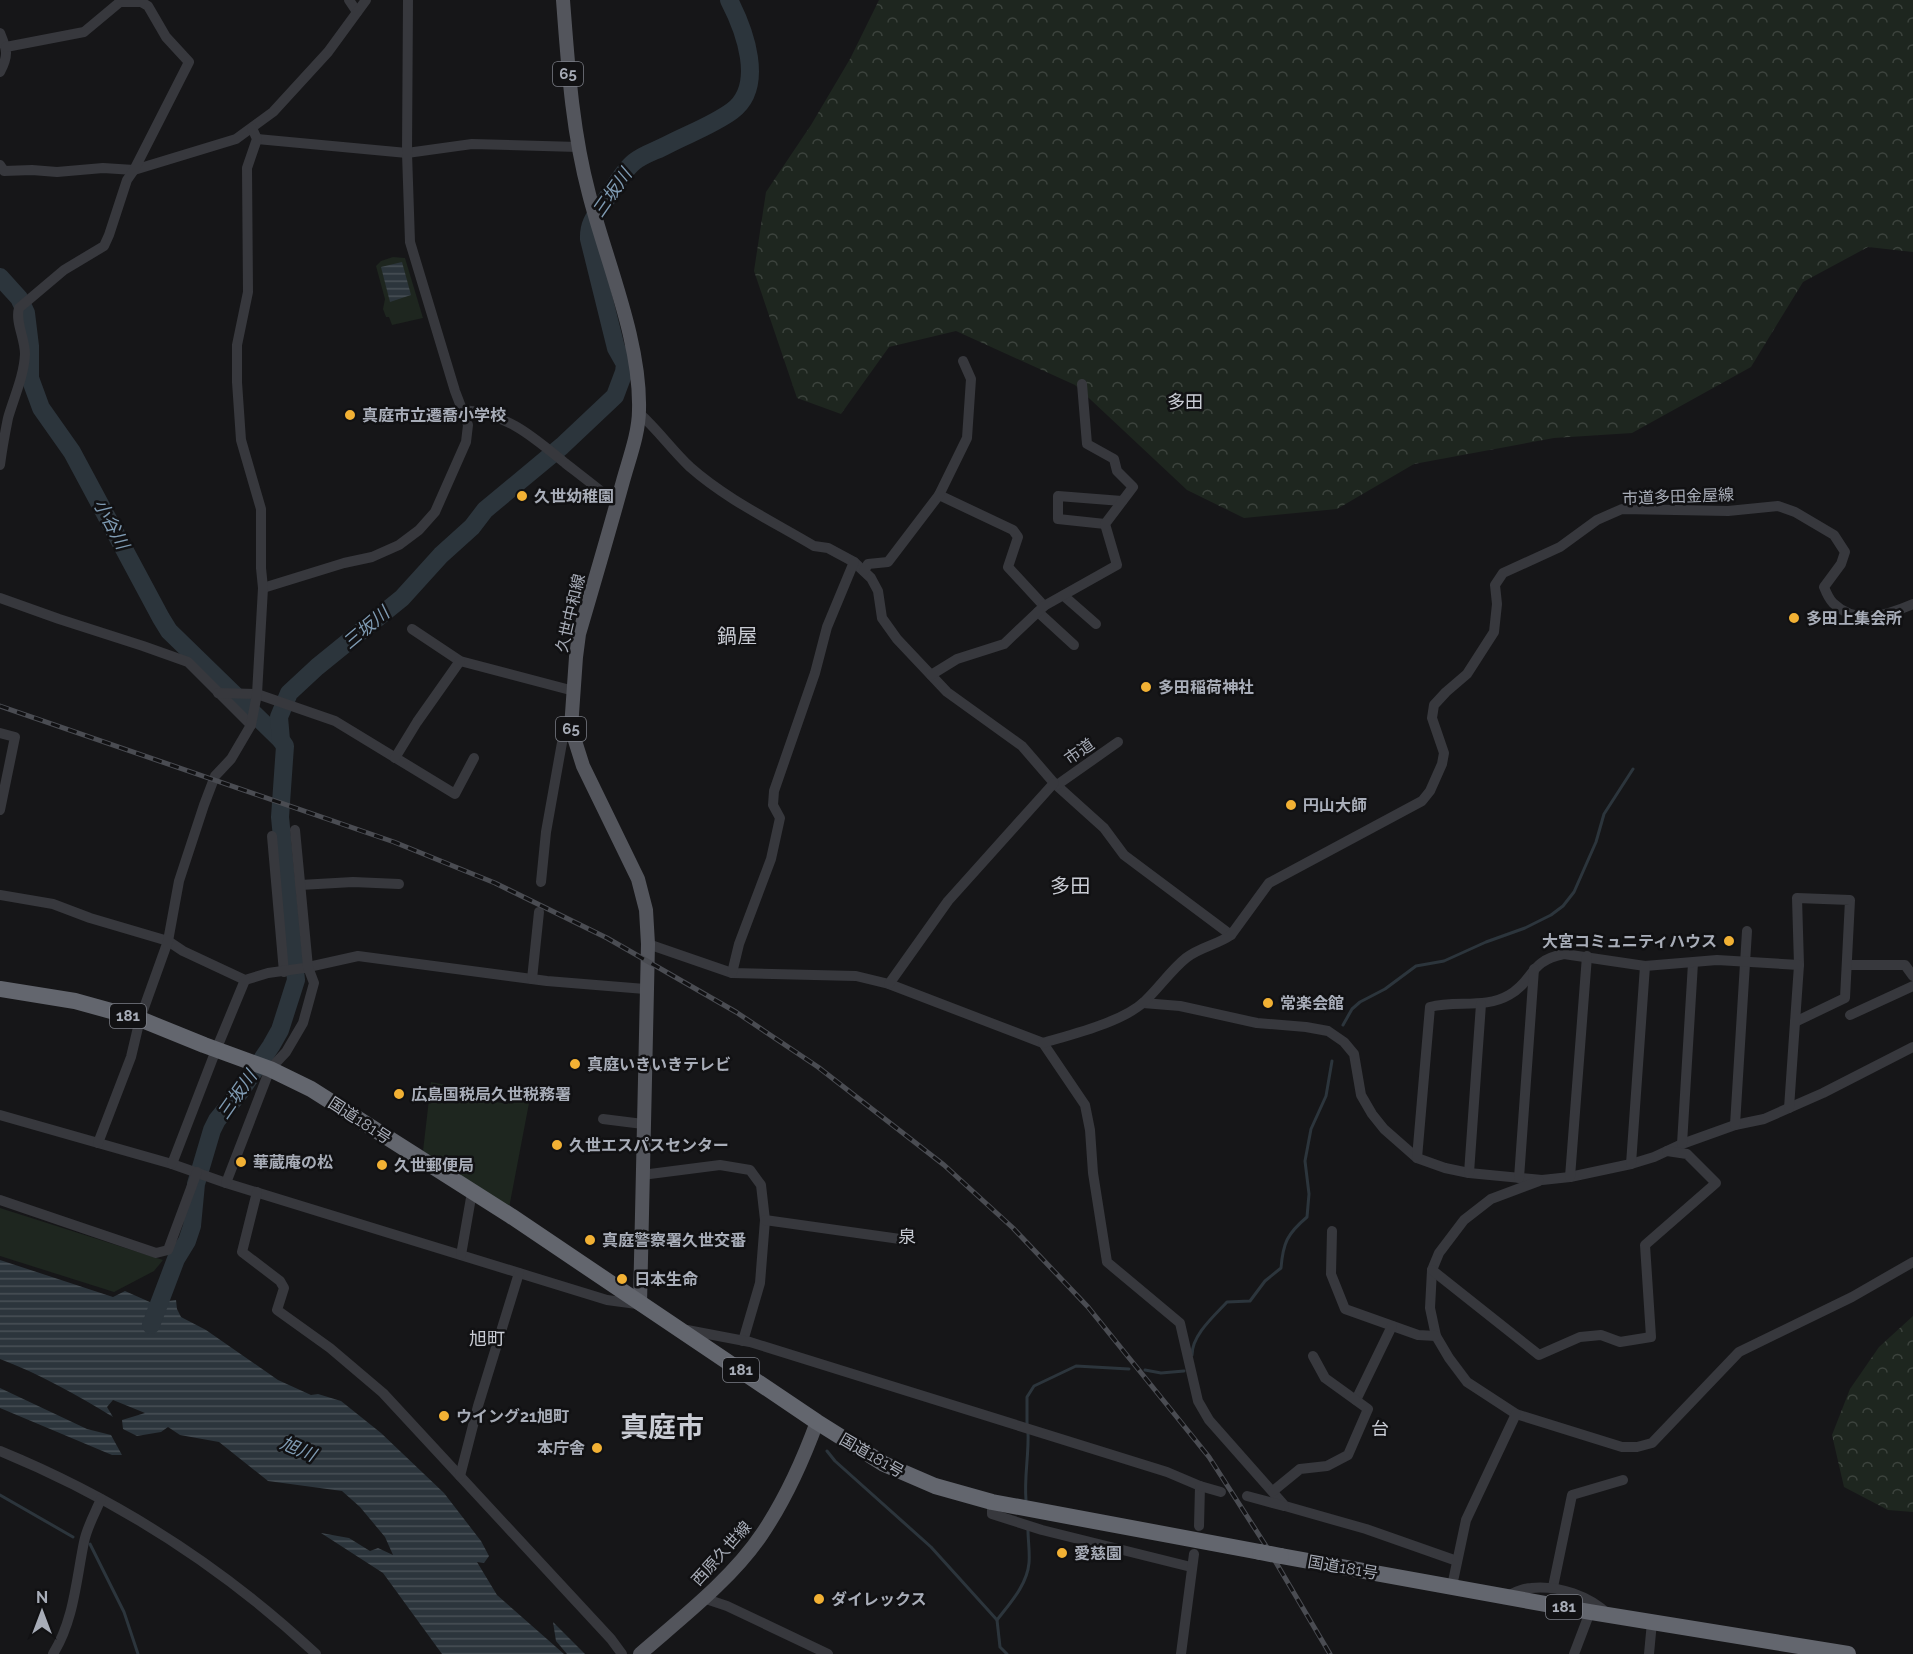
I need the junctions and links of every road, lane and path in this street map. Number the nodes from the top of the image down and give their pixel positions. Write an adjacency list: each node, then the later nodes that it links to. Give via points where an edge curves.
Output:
1 (349, 0): 5 (street)
2 (366, 0): 5 (street)
3 (408, 0): 11 (street)
4 (563, 0): 10 (main road, 久世中和線 / 65)
5 (357, 12): 9 (street, via 328,52)
6 (0, 33): 7 (street)
7 (6, 48): 8 (street, via 7,59); 13 (street, via 84,32 120,2 148,6 166,37 189,62)
8 (0, 72)
9 (255, 133): 11 (street); 13 (street); 26 (street, via 247,168 248,292 237,345 237,382 241,440 261,509)
10 (578, 147): 11 (street, via 472,144); 17 (main road, 久世中和線 / 65, via 637,366)
11 (407, 153): 16 (street, via 410,242)
12 (0, 165): 13 (street, via 4,171)
13 (135, 170): 18 (street, via 127,180 104,246 64,270 19,308 25,354)
14 (963, 361): 20 (street, via 971,379 967,438)
15 (1082, 384): 21 (street, via 1087,444 1114,459 1117,471 1133,487)
16 (463, 410): 22 (street, via 507,420 527,431); 26 (street, via 468,425 466,442 435,512 419,530 399,545 372,557)
17 (639, 413): 22 (main road, 久世中和線 / 65); 24 (street, via 710,483 814,546 828,548)
18 (4, 417): 19 (street)
19 (0, 465)
20 (939, 495): 25 (street, via 888,562 868,564); 30 (street, via 1013,530 1018,537 1008,567)
21 (1122, 501): 23 (street); 23 (street, via 1058,496 1058,519)
22 (617, 504): 36 (main road, 久世中和線 / 65, via 579,634)
23 (1105, 525): 27 (street, via 1117,565)
24 (854, 562): 25 (street); 67 (street, via 827,627 774,791 773,806 780,818 771,859)
25 (864, 571): 35 (street, via 878,591 882,618)
26 (263, 588): 38 (street)
27 (1064, 596): 30 (street); 31 (street)
28 (0, 598): 37 (street, via 188,662)
29 (1913, 604): 55 (street, 市道多田金屋線, via 1886,615 1861,617 1832,603 1824,586 1845,552 1834,535 1778,506 1728,511 1622,509 1597,520 1560,548 1503,573 1495,585 1494,632 1467,674 1434,705 1432,718 1444,753 1430,792 1422,801 1269,884)
30 (1041, 609): 33 (street); 35 (street, via 1004,644 957,659)
31 (1096, 624)
32 (412, 629): 34 (street)
33 (1074, 645)
34 (460, 662): 36 (street); 43 (street)
35 (931, 675): 45 (street, via 946,692 1022,746)
36 (574, 691): 40 (main road, 久世中和線 / 65)
37 (218, 693): 38 (street); 39 (street)
38 (257, 694): 39 (street); 43 (street, via 334,721)
39 (251, 725): 56 (street, via 231,759 215,776 179,881)
40 (571, 728): 49 (street, via 563,737); 57 (main road, 久世中和線 / 65, via 584,766 638,879 646,910)
41 (0, 733): 46 (street, via 15,737)
42 (1118, 742): 45 (street, 市道)
43 (395, 758): 44 (street, via 455,794)
44 (474, 758)
45 (1056, 784): 55 (street, via 1104,828 1124,855); 71 (street, 市道, via 948,901)
46 (0, 810)
47 (295, 830): 51 (street)
48 (272, 836): 66 (street)
49 (541, 882)
50 (399, 884): 51 (street)
51 (300, 885): 64 (street)
52 (0, 895): 56 (street, via 53,904)
53 (539, 912): 69 (street)
54 (1747, 931): 59 (street)
55 (1231, 935): 75 (street, via 1184,959)
56 (168, 941): 70 (street); 78 (street)
57 (648, 944): 67 (street); 74 (main road, 久世中和線 / 65)
58 (1587, 956): 63 (street); 65 (street, via 1564,954); 98 (street)
59 (1746, 962): 60 (street); 61 (street); 88 (street)
60 (1693, 963): 63 (street); 90 (street)
61 (1799, 964): 62 (street, via 1797,898 1850,900); 79 (street)
62 (1847, 965): 68 (street, via 1905,965); 79 (street, via 1845,998)
63 (1645, 966): 94 (street)
64 (306, 968): 66 (street); 69 (street, via 358,956); 83 (street, via 314,983 303,1023 286,1052)
65 (1534, 968): 76 (street, via 1508,996); 99 (street)
66 (284, 972): 70 (street)
67 (732, 973): 71 (street, via 856,976)
68 (1913, 976)
69 (532, 979): 74 (street)
70 (245, 980): 82 (street)
71 (889, 984): 80 (street)
72 (1913, 986): 77 (street)
73 (0, 989): 78 (highway, 国道181号 / 181, via 75,1001)
74 (645, 989): 87 (main road, 久世中和線 / 65)
75 (1143, 1003): 80 (street, via 1106,1024); 92 (street, via 1328,1031 1354,1054 1361,1095 1372,1114)
76 (1480, 1004): 92 (street, via 1430,1007); 96 (street)
77 (1850, 1015)
78 (140, 1019): 82 (highway, 国道181号 / 181); 89 (street, via 131,1058)
79 (1795, 1022): 84 (street)
80 (1043, 1043): 126 (street, via 1085,1105 1107,1262 1180,1323 1198,1401 1209,1420)
81 (1913, 1047): 84 (street)
82 (216, 1050): 83 (highway, 国道181号 / 181); 93 (street)
83 (270, 1069): 101 (street); 103 (highway, 国道181号 / 181, via 311,1089)
84 (1789, 1108): 88 (street)
85 (0, 1115): 89 (street)
86 (603, 1119): 87 (street)
87 (643, 1124): 97 (main road, 久世中和線 / 65)
88 (1735, 1125): 90 (street)
89 (98, 1143): 93 (street)
90 (1682, 1144): 91 (street)
91 (1668, 1151): 94 (street); 110 (street, via 1686,1154 1716,1183 1646,1245 1651,1337 1620,1342 1601,1335 1580,1337 1539,1355)
92 (1417, 1158): 96 (street)
93 (172, 1164): 95 (street)
94 (1631, 1164): 98 (street)
95 (197, 1172): 101 (street); 104 (street, via 168,1250 156,1253)
96 (1469, 1173): 99 (street)
97 (642, 1175): 105 (street, via 720,1165 750,1170 761,1185); 113 (main road, 久世中和線 / 65)
98 (1570, 1177): 100 (street)
99 (1519, 1178): 100 (street)
100 (1542, 1180): 110 (street, via 1491,1199 1464,1220 1439,1253)
101 (226, 1183): 102 (street)
102 (257, 1192): 108 (street); 123 (street, via 242,1252 280,1281 284,1288 278,1310 383,1394)
103 (472, 1192): 108 (street); 112 (highway, 国道181号 / 181)
104 (0, 1200)
105 (765, 1220): 107 (street); 117 (street, via 760,1283)
106 (1332, 1231): 114 (street, via 1331,1274 1345,1309)
107 (900, 1239)
108 (461, 1255): 111 (street)
109 (1913, 1262): 120 (street, via 1852,1297 1739,1352 1652,1443 1622,1448)
110 (1432, 1270): 116 (street, via 1430,1308)
111 (519, 1273): 112 (street); 123 (street)
112 (612, 1294): 113 (highway, 国道181号 / 181)
113 (640, 1304): 115 (highway, 国道181号 / 181)
114 (1392, 1326): 116 (street, via 1418,1335); 119 (street)
115 (677, 1328): 117 (street); 121 (highway, 国道181号 / 181)
116 (1436, 1336): 120 (street, via 1467,1382)
117 (743, 1341): 125 (street, via 1167,1472)
118 (1313, 1356): 119 (street, via 1325,1378)
119 (1356, 1400): 126 (street, via 1368,1409 1348,1455 1327,1466 1300,1469)
120 (1516, 1414): 134 (street, via 1467,1520)
121 (817, 1422): 130 (highway, 国道181号 / 181, via 911,1477); 139 (main road, 西原久世線, via 762,1535)
122 (0, 1451): 129 (street)
123 (460, 1476): 145 (street)
124 (1623, 1480): 137 (street, via 1572,1495)
125 (1200, 1486): 127 (street); 132 (street)
126 (1272, 1491): 131 (street)
127 (1221, 1492)
128 (1247, 1496): 131 (street)
129 (101, 1498): 143 (street, via 85,1539 72,1609); 144 (street, via 237,1586)
130 (992, 1502): 135 (street, via 992,1514); 136 (highway, 国道181号 / 181, bridge)
131 (1285, 1506): 134 (street)
132 (1199, 1526)
133 (1194, 1554): 135 (street)
134 (1457, 1561): 136 (street)
135 (1191, 1568): 148 (street)
136 (1452, 1586): 138 (highway, 国道181号 / 181)
137 (1553, 1587): 138 (street, via 1528,1588); 141 (street, via 1597,1602)
138 (1506, 1596): 140 (highway, 国道181号 / 181)
139 (703, 1598): 146 (main road, 西原久世線); 147 (street)
140 (1590, 1612): 141 (highway, 国道181号 / 181); 149 (street)
141 (1609, 1615): 142 (highway, 国道181号 / 181)
142 (1653, 1622): 150 (street); 151 (highway, 国道181号 / 181)
143 (52, 1654)
144 (316, 1654)
145 (622, 1654)
146 (640, 1654)
147 (828, 1654)
148 (1181, 1654)
149 (1574, 1654)
150 (1649, 1654)
151 (1848, 1654)

